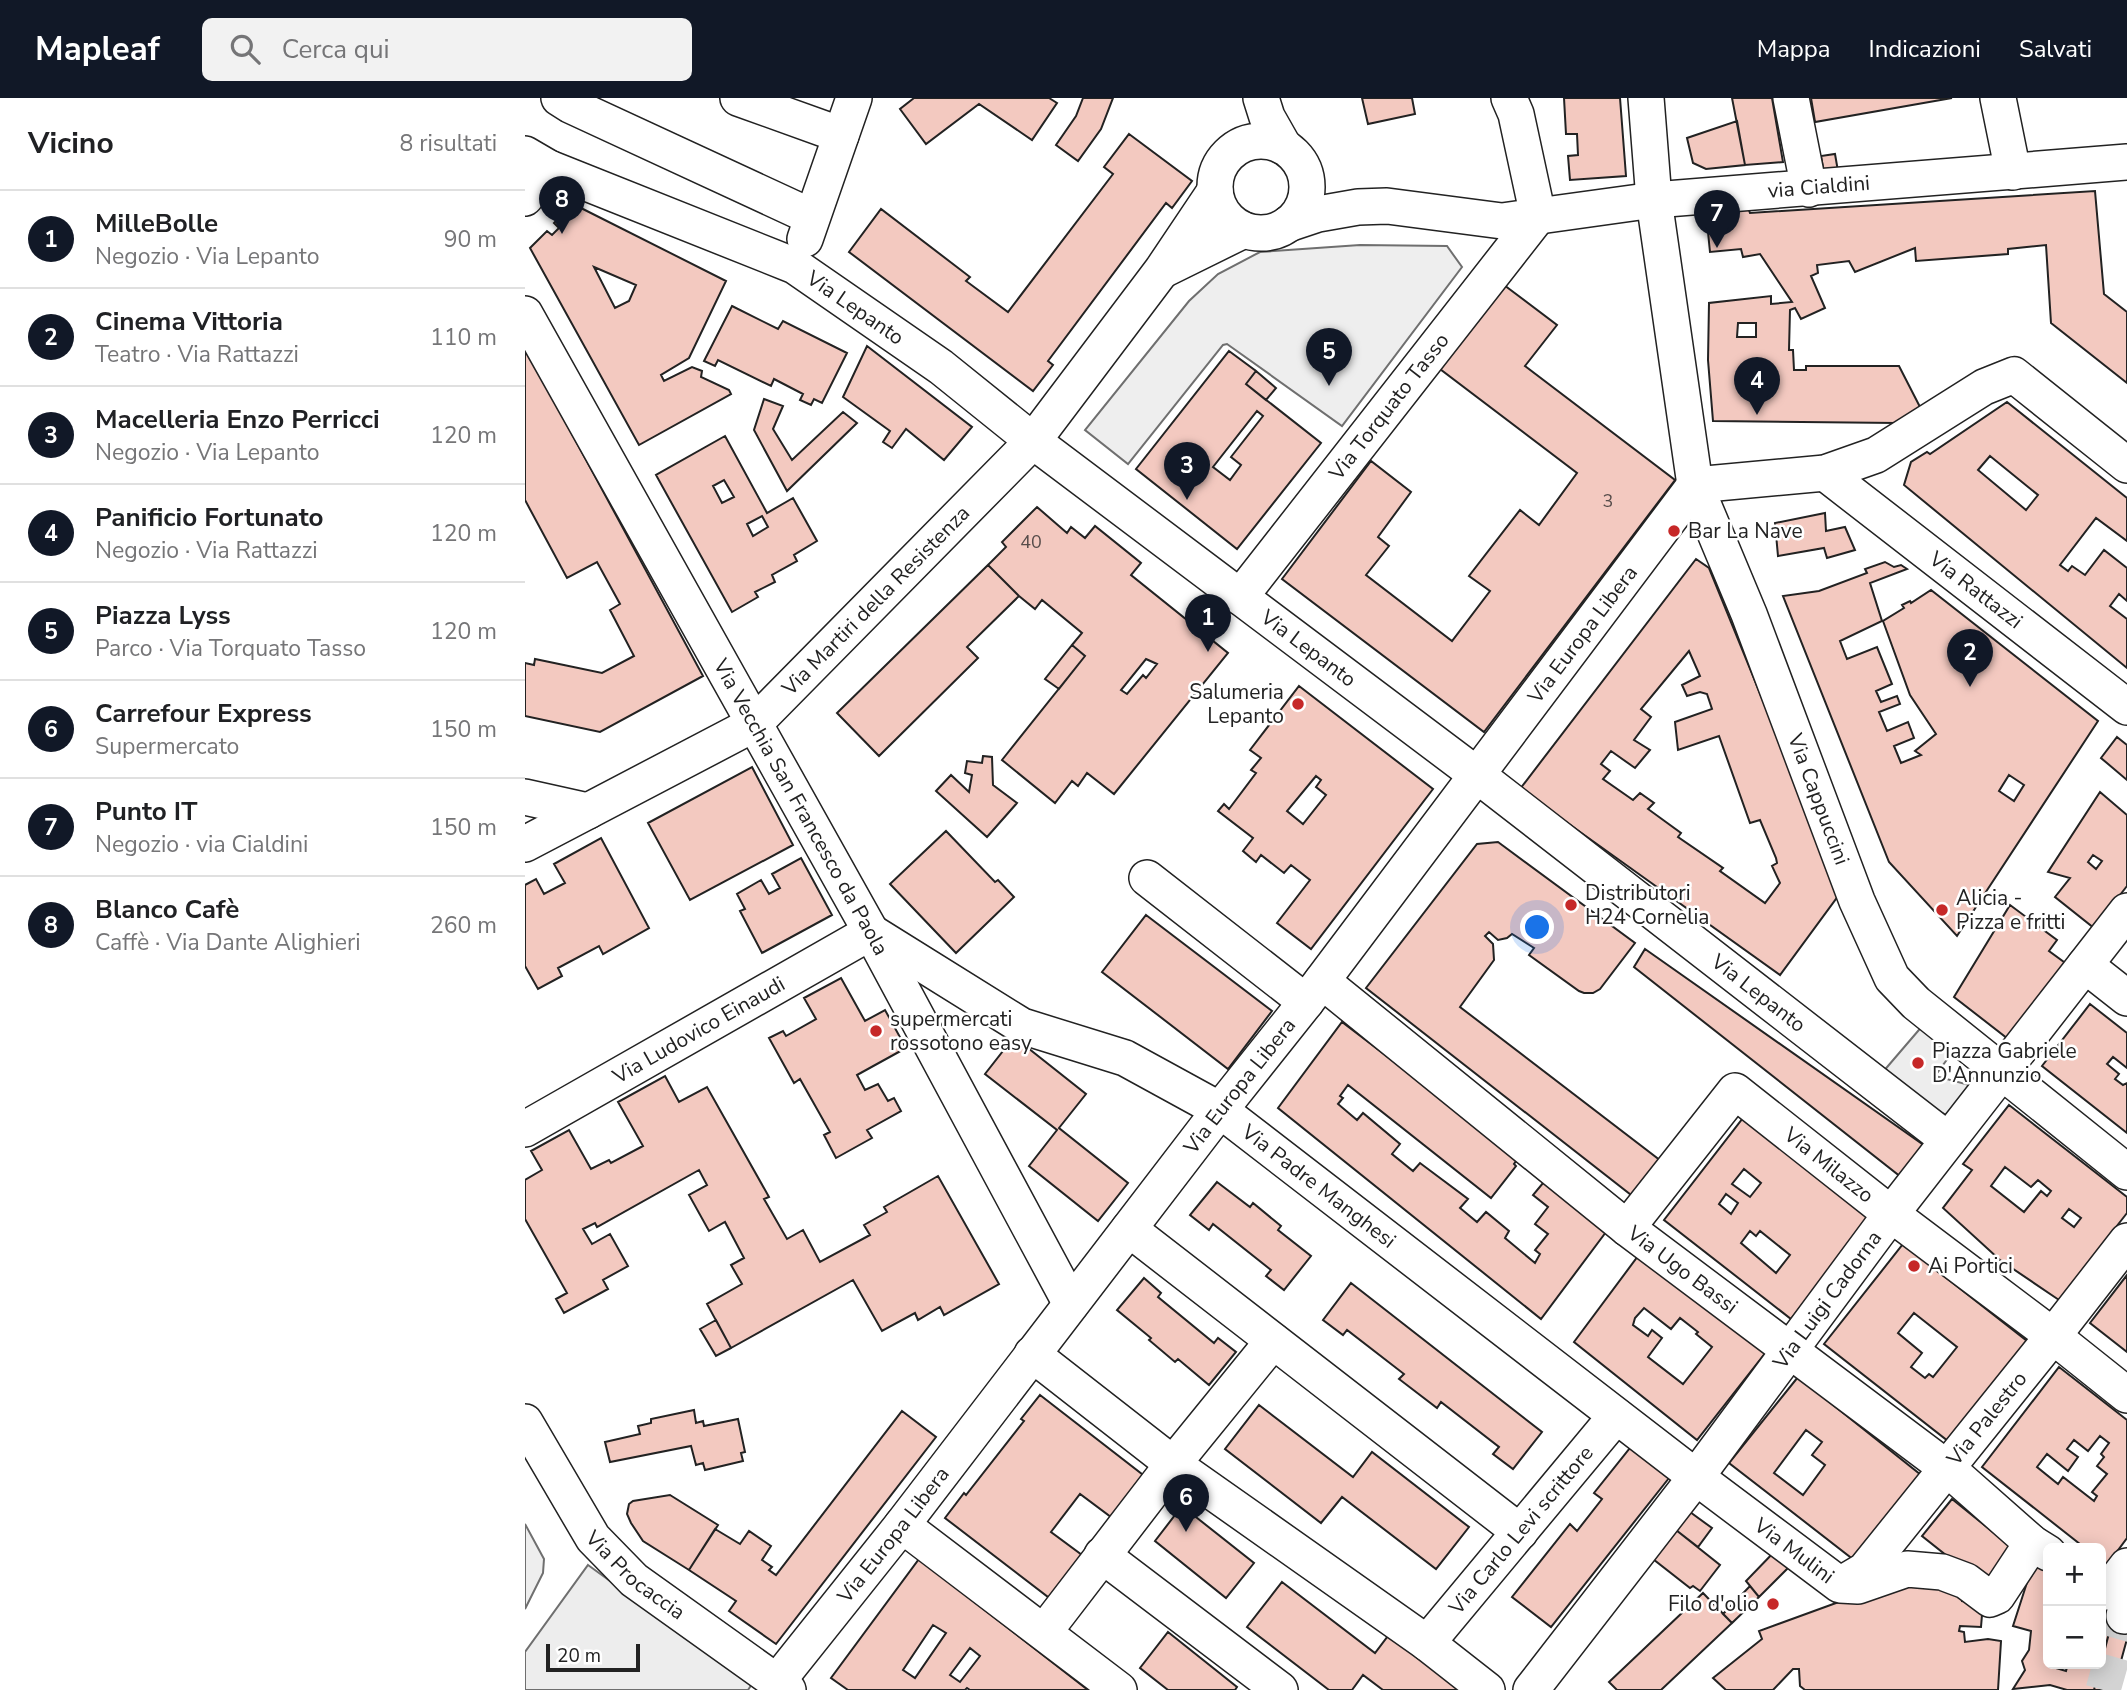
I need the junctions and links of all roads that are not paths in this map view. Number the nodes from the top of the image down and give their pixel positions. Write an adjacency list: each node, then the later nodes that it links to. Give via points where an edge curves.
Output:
1 (559, 98): 22 (street)
2 (738, 98): 10 (street)
3 (854, 98): 10 (street)
4 (1243, 98): 11 (street)
5 (1261, 98): 12 (street)
6 (1509, 98): 21 (street)
7 (1646, 98): 19 (street, Via Cappuccini)
8 (1791, 98): 16 (street)
9 (1998, 98): 15 (street)
10 (841, 135): 22 (street)
11 (1237, 148): 12 (street, via 1267,142); 17 (street, via 1216,175)
12 (1294, 160): 20 (street, via Cialdini, via 1339,191); 23 (street, via 1307,189 1304,205)
13 (537, 161): 18 (street); 25 (street, Via Lepanto)
14 (2127, 162): 15 (street, via Cialdini)
15 (2013, 172): 16 (street, via Cialdini)
16 (1809, 189): 19 (street, via Cialdini)
17 (1215, 191): 24 (street, via 1221,211); 26 (street, Via Martiri della Resistenza)
18 (525, 198)
19 (1654, 200): 21 (street, via Cialdini); 31 (street, Via Cappuccini)
20 (1387, 206): 21 (street, via Cialdini, via 1502,221); 23 (street, via Cialdini, via 1318,214)
21 (1538, 216): 32 (street, Via Torquato Tasso)
22 (812, 218): 25 (street)
23 (1288, 224): 24 (street, via 1267,232)
24 (1244, 230): 26 (street)
25 (795, 266): 28 (street, Via Lepanto, via 941,367)
26 (1162, 271): 28 (street, Via Martiri della Resistenza)
27 (525, 314): 34 (street, Via Vecchia San Francesco da Paola)
28 (1033, 441): 32 (street, Via Lepanto); 34 (street, Via Martiri della Resistenza)
29 (2127, 466): 30 (street, via 2014,375 1984,387 1876,455)
30 (1825, 473): 31 (street); 33 (street, Via Rattazzi)
31 (1695, 485): 35 (street, Via Europa Libera); 45 (street, Via Cappuccini, via 1749,614 1857,901 1892,978)
32 (1240, 597): 35 (street, Via Lepanto)
33 (2127, 707)
34 (754, 724): 37 (street, Via Martiri della Resistenza); 41 (street, Via Vecchia San Francesco da Paola)
35 (1477, 775): 43 (street, Via Europa Libera); 48 (street, Via Lepanto)
36 (525, 797): 37 (street)
37 (588, 811): 38 (street, Via Martiri della Resistenza)
38 (525, 844)
39 (1147, 878): 43 (street, Via Ugo Bassi)
40 (2127, 911): 42 (street, Via Luigi Cadorna)
41 (871, 932): 46 (street, Via Padre Manghesi, via 1022,1026 1125,1058); 47 (street, Via Ludovico Einaudi); 54 (street, Via Vecchia San Francesco da Paola)
42 (2085, 965): 44 (street); 45 (street, Via Luigi Cadorna)
43 (1314, 991): 46 (street, Via Europa Libera); 51 (street, Via Ugo Bassi)
44 (2127, 998)
45 (2001, 1073): 48 (street, Via Luigi Cadorna); 49 (street, Via Cappuccini)
46 (1220, 1110): 52 (street, Via Europa Libera); 60 (street, Via Padre Manghesi)
47 (525, 1129)
48 (1948, 1140): 50 (street, Via Luigi Cadorna)
49 (2127, 1172)
50 (1891, 1214): 51 (street, Via Milazzo, via 1735,1091); 55 (street, Via Milazzo); 57 (street, Via Luigi Cadorna)
51 (1627, 1228): 57 (street, Via Ugo Bassi)
52 (1129, 1229): 54 (street, Via Europa Libera); 56 (street)
53 (2127, 1241): 55 (street, Via Palestro)
54 (1071, 1304): 58 (street, Via Europa Libera)
55 (2053, 1336): 59 (street, Via Milazzo); 63 (street, Via Palestro)
56 (1273, 1340): 62 (street); 66 (street)
57 (1790, 1350): 63 (street, Via Ugo Bassi); 64 (street, Via Luigi Cadorna)
58 (1032, 1354): 62 (street); 65 (street, Via Europa Libera)
59 (2127, 1395)
60 (1616, 1416): 64 (street, Via Padre Manghesi); 66 (street, Via Carlo Levi scrittore)
61 (525, 1422): 72 (street, Via Procaccia, via 593,1538 634,1580)
62 (1173, 1464): 68 (street); 71 (street)
63 (1948, 1469): 67 (street, Via Ugo Bassi); 69 (street, Via Palestro, via 1865,1570)
64 (1696, 1477): 69 (street, Via Mulini); 76 (street, Via Luigi Cadorna)
65 (902, 1525): 70 (street); 72 (street, Via Europa Libera)
66 (1520, 1532): 71 (street, Via Carlo Levi scrittore)
67 (2040, 1548): 69 (street, Via Mulini, via 1990,1599 1966,1581 1942,1572 1907,1569 1858,1586)
68 (1102, 1555): 70 (street); 74 (street)
69 (1840, 1585)
70 (1044, 1632): 73 (street)
71 (1427, 1643): 75 (street)
72 (782, 1686)
73 (1119, 1690)
74 (1280, 1690)
75 (1487, 1690)
76 (1531, 1690)

